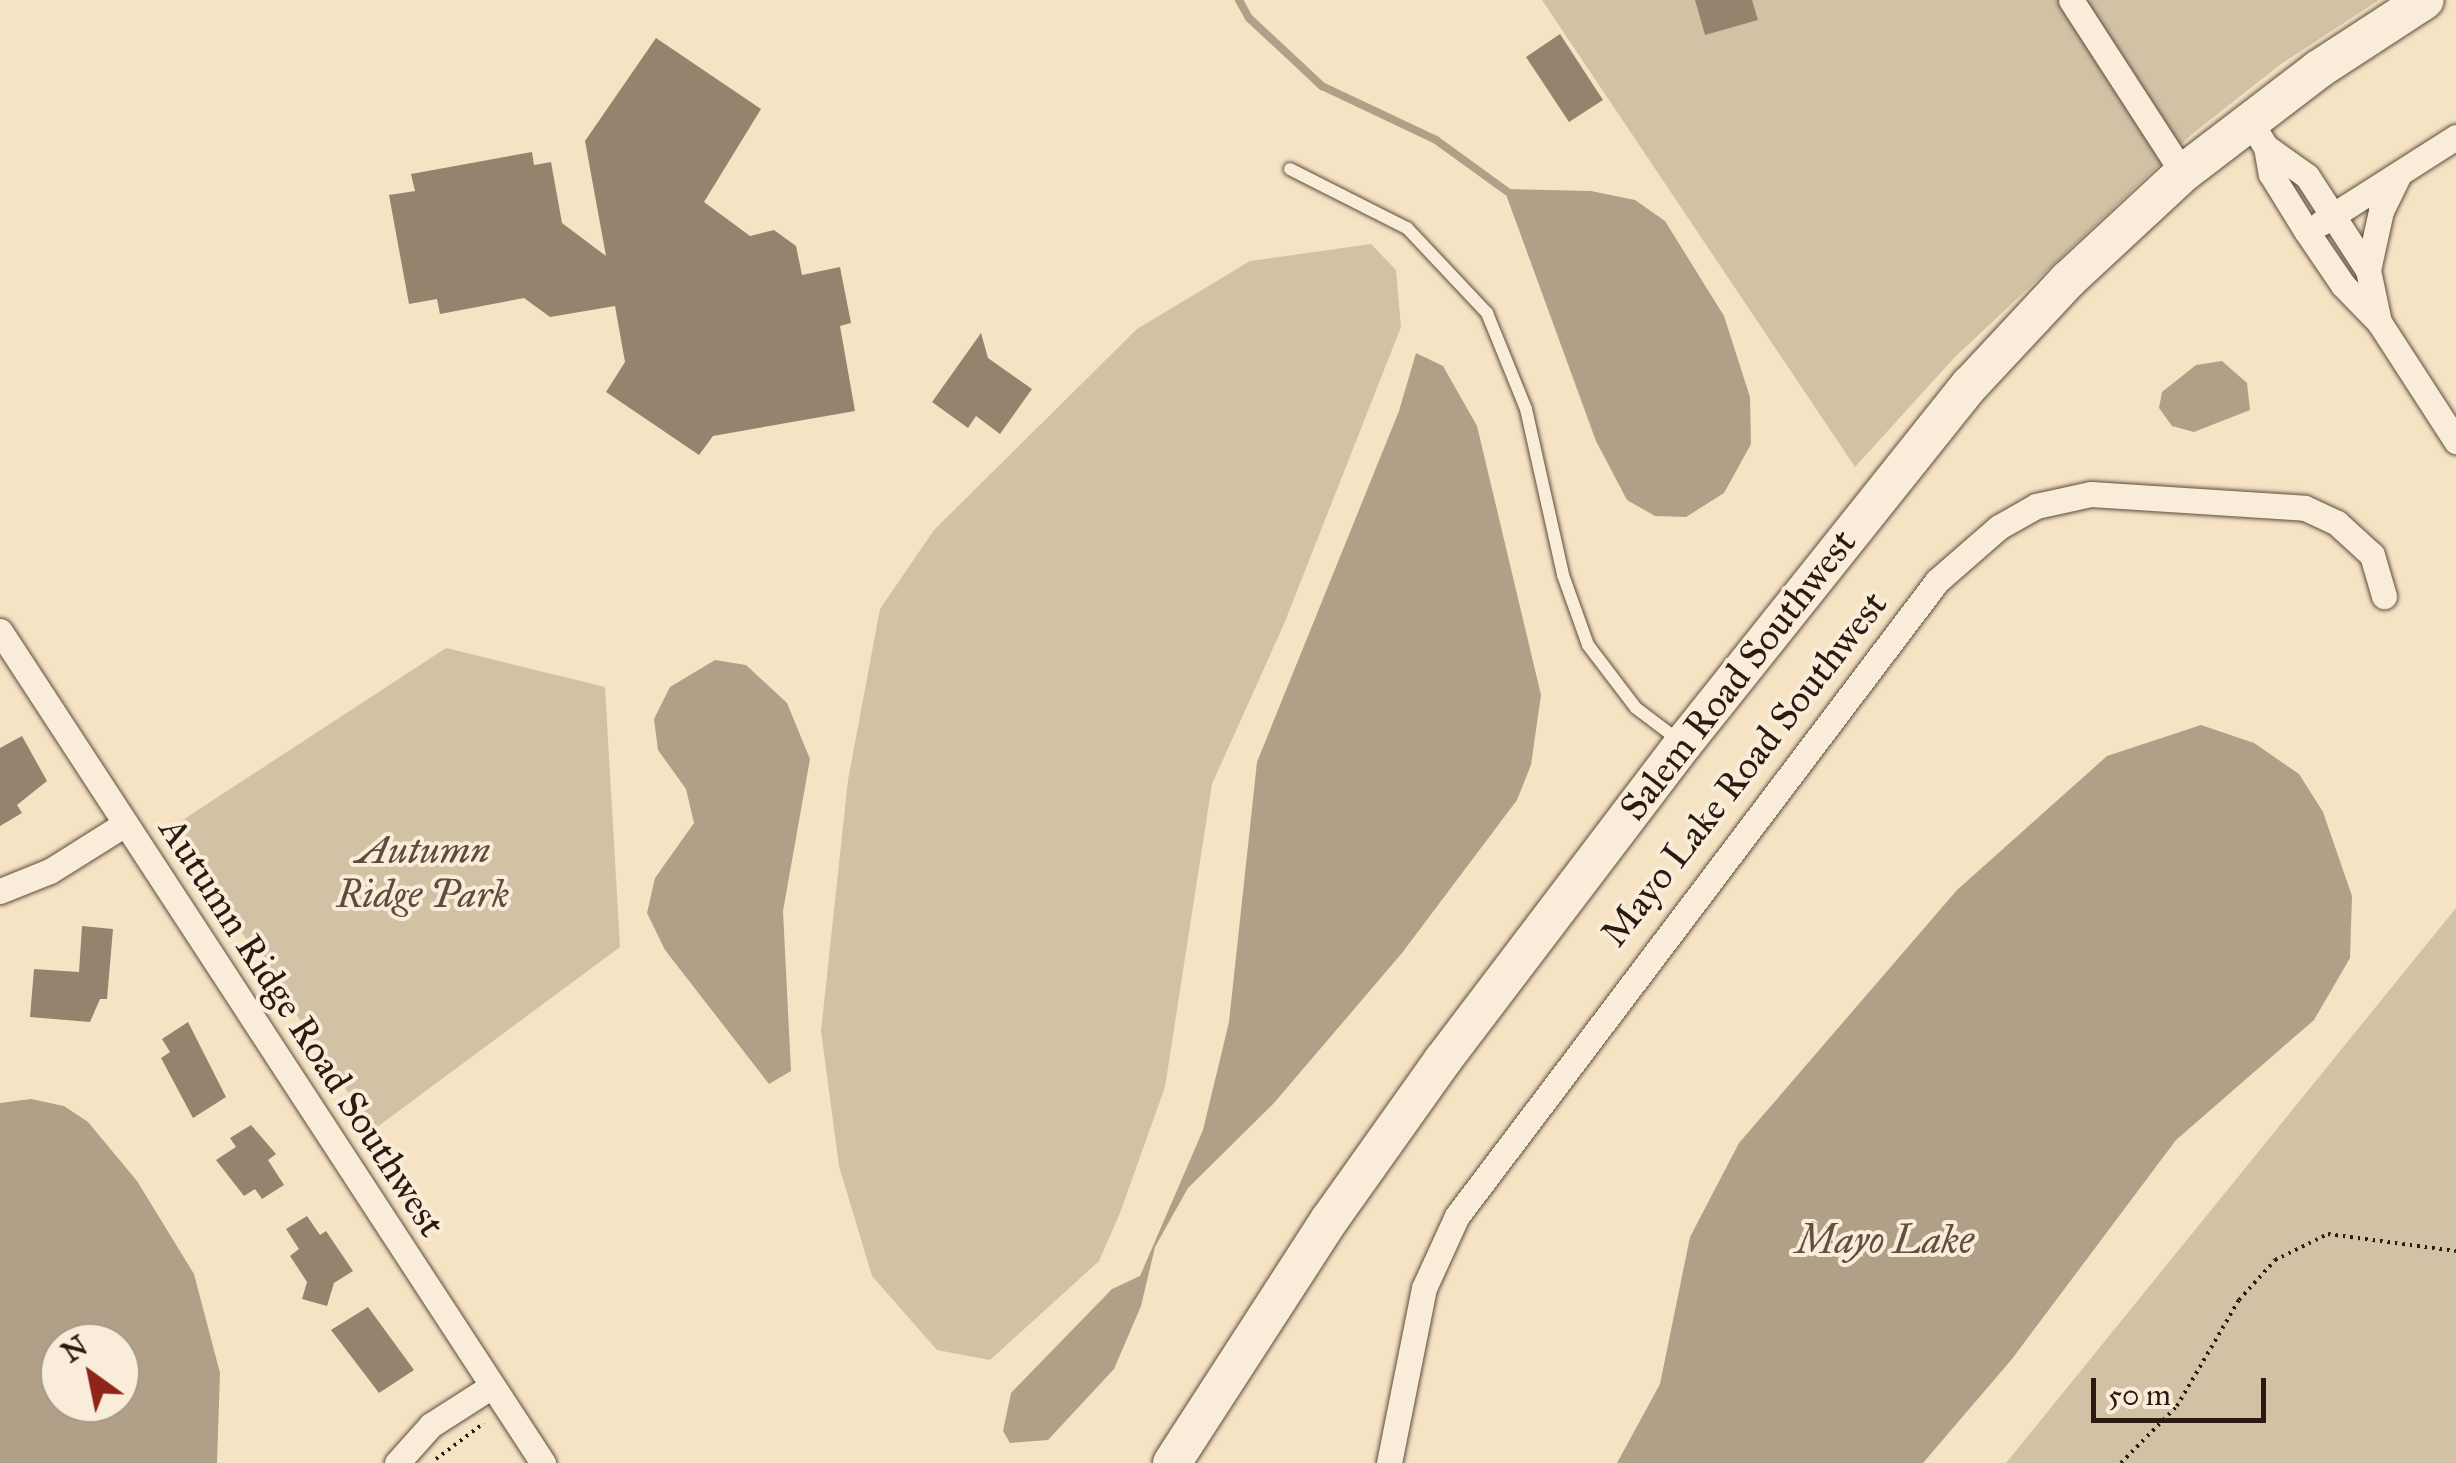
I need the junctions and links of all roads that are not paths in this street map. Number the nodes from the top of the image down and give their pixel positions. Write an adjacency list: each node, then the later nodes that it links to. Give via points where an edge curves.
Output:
1 (2071, 0): 6 (street)
2 (2425, 0): 3 (main road, Salem Road Southwest)
3 (2258, 134): 6 (main road, Salem Road Southwest); 8 (street, via 2307,176); 9 (street, via 2271,174)
4 (2456, 137): 7 (street)
5 (1290, 169): 15 (lane, via 1407,228 1487,313 1526,409 1564,575 1588,645 1636,708)
6 (2183, 173): 15 (main road, Salem Road Southwest, via 2068,280 1970,385)
7 (2398, 176): 8 (street); 10 (street)
8 (2333, 216): 9 (street); 10 (street)
9 (2307, 232): 11 (street, via 2342,285)
10 (2368, 270): 11 (street)
11 (2379, 322): 12 (street)
12 (2456, 441)
13 (2384, 596): 22 (street, Mayo Lake Road Southwest, via 2372,555 2338,523 2305,508 2092,494 2036,506 1999,527 1937,581 1457,1216 1424,1288)
14 (0, 631): 16 (street, Autumn Ridge Road Southwest)
15 (1683, 744): 21 (main road, Salem Road Southwest, via 1377,1152)
16 (125, 824): 17 (street, via 50,871); 18 (street, Autumn Ridge Road Southwest)
17 (0, 892)
18 (492, 1386): 19 (street, via 431,1424); 20 (street, Autumn Ridge Road Southwest)
19 (396, 1463)
20 (543, 1463)
21 (1172, 1463)
22 (1389, 1463)

